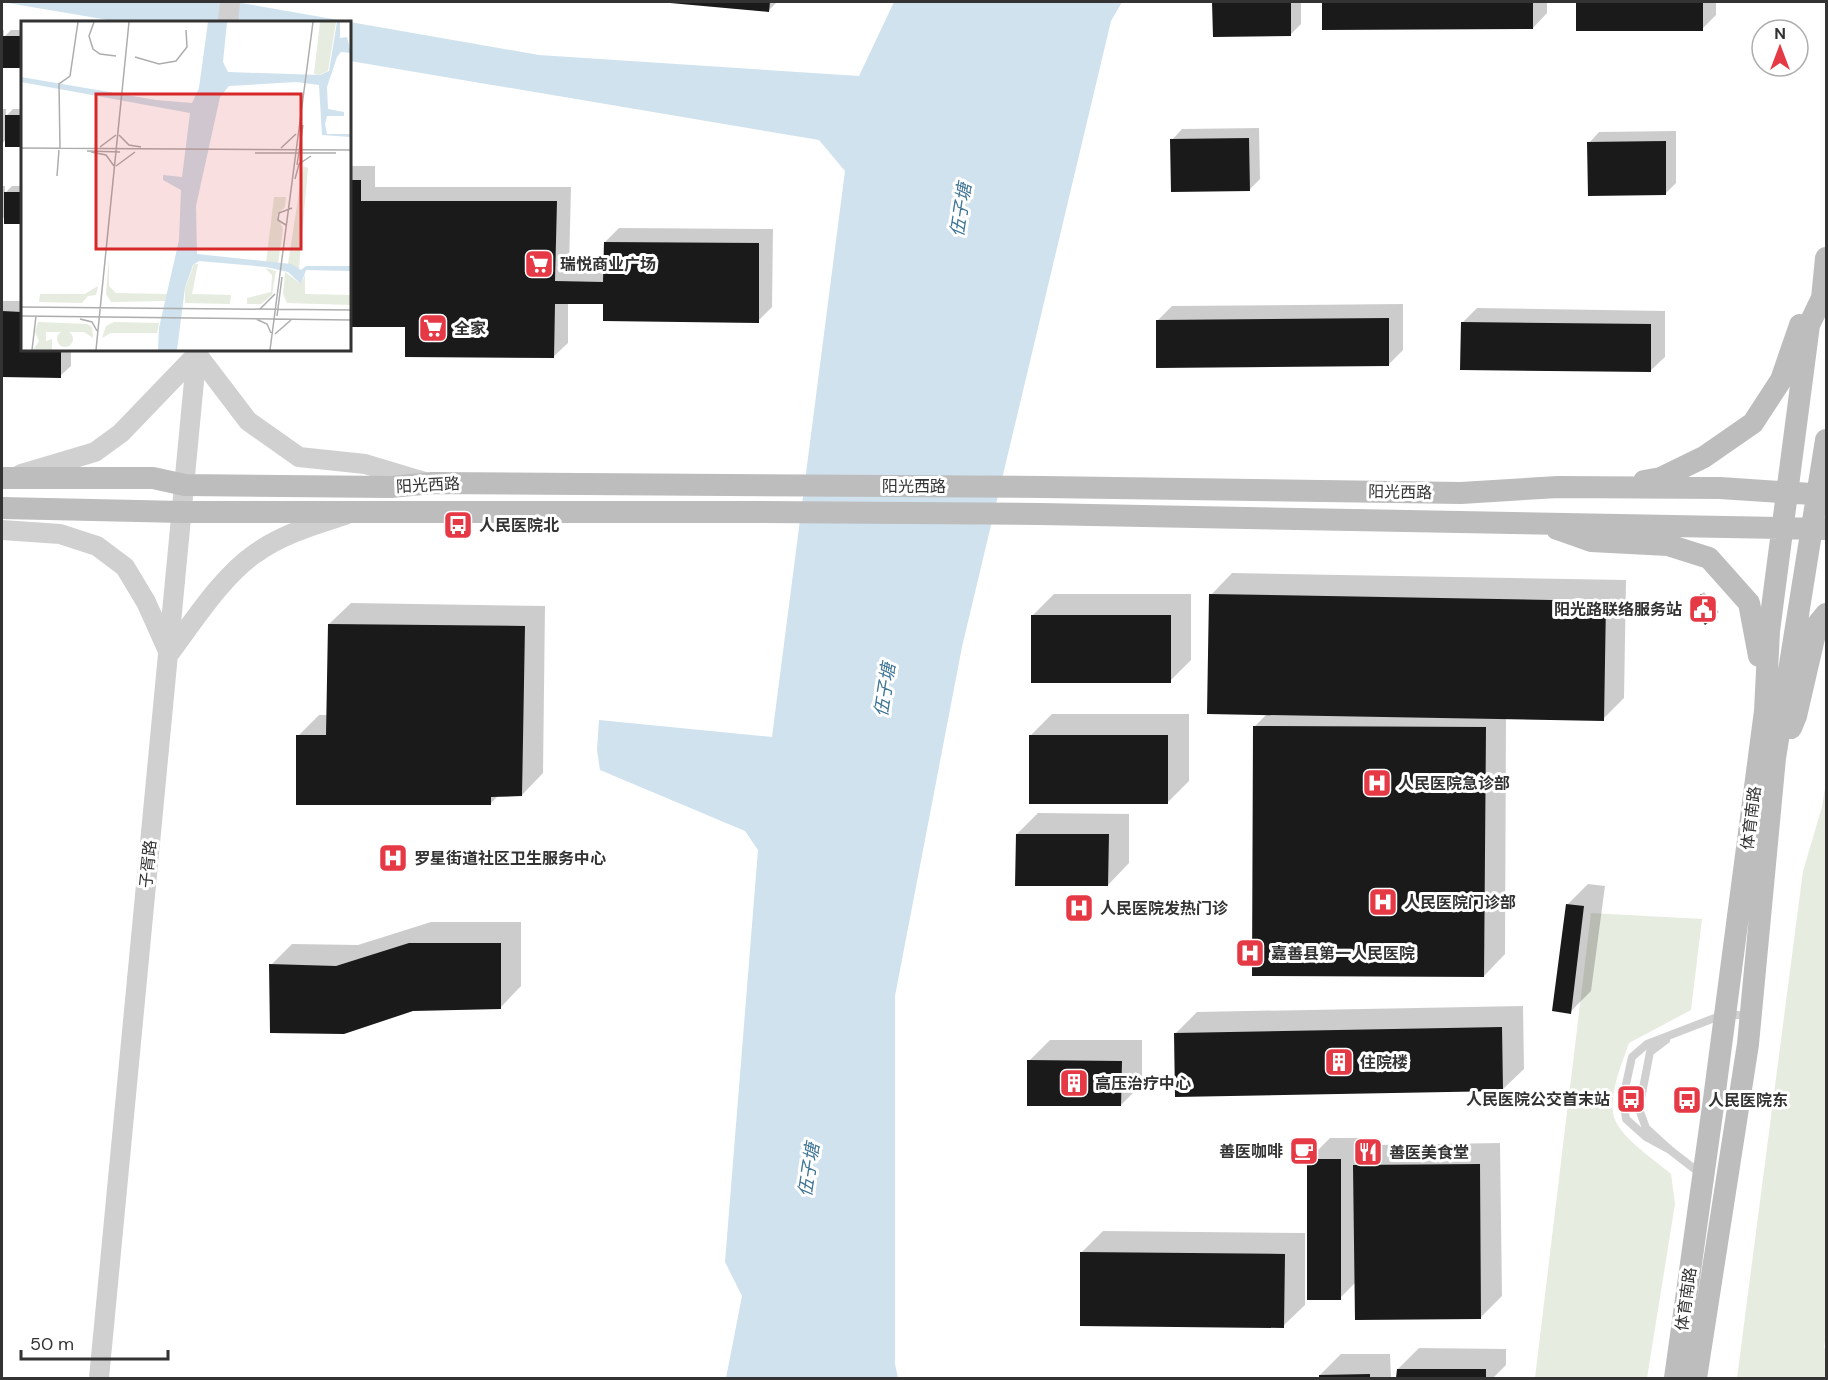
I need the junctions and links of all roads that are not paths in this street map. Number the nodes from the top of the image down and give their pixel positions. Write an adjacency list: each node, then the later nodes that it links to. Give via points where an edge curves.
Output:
1 (230, 2): 2 (street)
2 (228, 21)
3 (1827, 258): 4 (main road, 体育南路)
4 (1823, 284): 10 (main road, via 1801,322 1781,380 1753,423 1704,457 1661,478); 11 (main road, 体育南路, via 1822,298 1809,326)
5 (197, 352): 7 (street, via 121,432 95,452); 8 (street, via 248,421 299,457 365,465); 9 (street, 子胥路)
6 (1827, 440): 12 (main road, 体育南路)
7 (5, 478): 9 (main road, 阳光西路, via 153,478)
8 (432, 483): 9 (main road, 阳光西路, via 391,487); 10 (main road, 阳光西路, via 1461,493)
9 (186, 485): 14 (street, 子胥路)
10 (1608, 488): 11 (main road, 阳光西路, via 1720,488)
11 (1789, 493): 12 (main road, 阳光西路); 17 (main road, 体育南路)
12 (1823, 495): 18 (main road, 体育南路)
13 (2, 508): 14 (main road, 阳光西路)
14 (183, 512): 15 (main road, 阳光西路); 21 (street, 子胥路)
15 (353, 512): 16 (main road, 阳光西路, via 1040,514); 21 (street, via 294,532 255,553 219,586)
16 (1539, 523): 17 (main road, 阳光西路); 22 (main road, via 1591,541 1668,545 1709,558 1749,603)
17 (1782, 529): 18 (main road, 阳光西路); 22 (main road, 体育南路, via 1769,631)
18 (1820, 529): 23 (main road, 体育南路)
19 (2, 530): 21 (street, via 60,534 97,546 126,567)
20 (1827, 614): 23 (main road, via 1817,625 1796,716)
21 (169, 654): 29 (street, 子胥路)
22 (1766, 694): 24 (main road, 体育南路)
23 (1775, 758): 25 (main road, 体育南路)
24 (1725, 1014): 25 (lane); 26 (lane); 28 (main road, 体育南路)
25 (1750, 1016): 31 (main road, 体育南路)
26 (1673, 1034): 27 (lane, via 1650,1052 1638,1109 1646,1128); 27 (lane, via 1647,1044 1632,1057 1623,1098 1626,1119 1646,1137)
27 (1670, 1150): 28 (lane)
28 (1703, 1175): 30 (main road, 体育南路)
29 (99, 1378)
30 (1675, 1378)
31 (1696, 1378)

